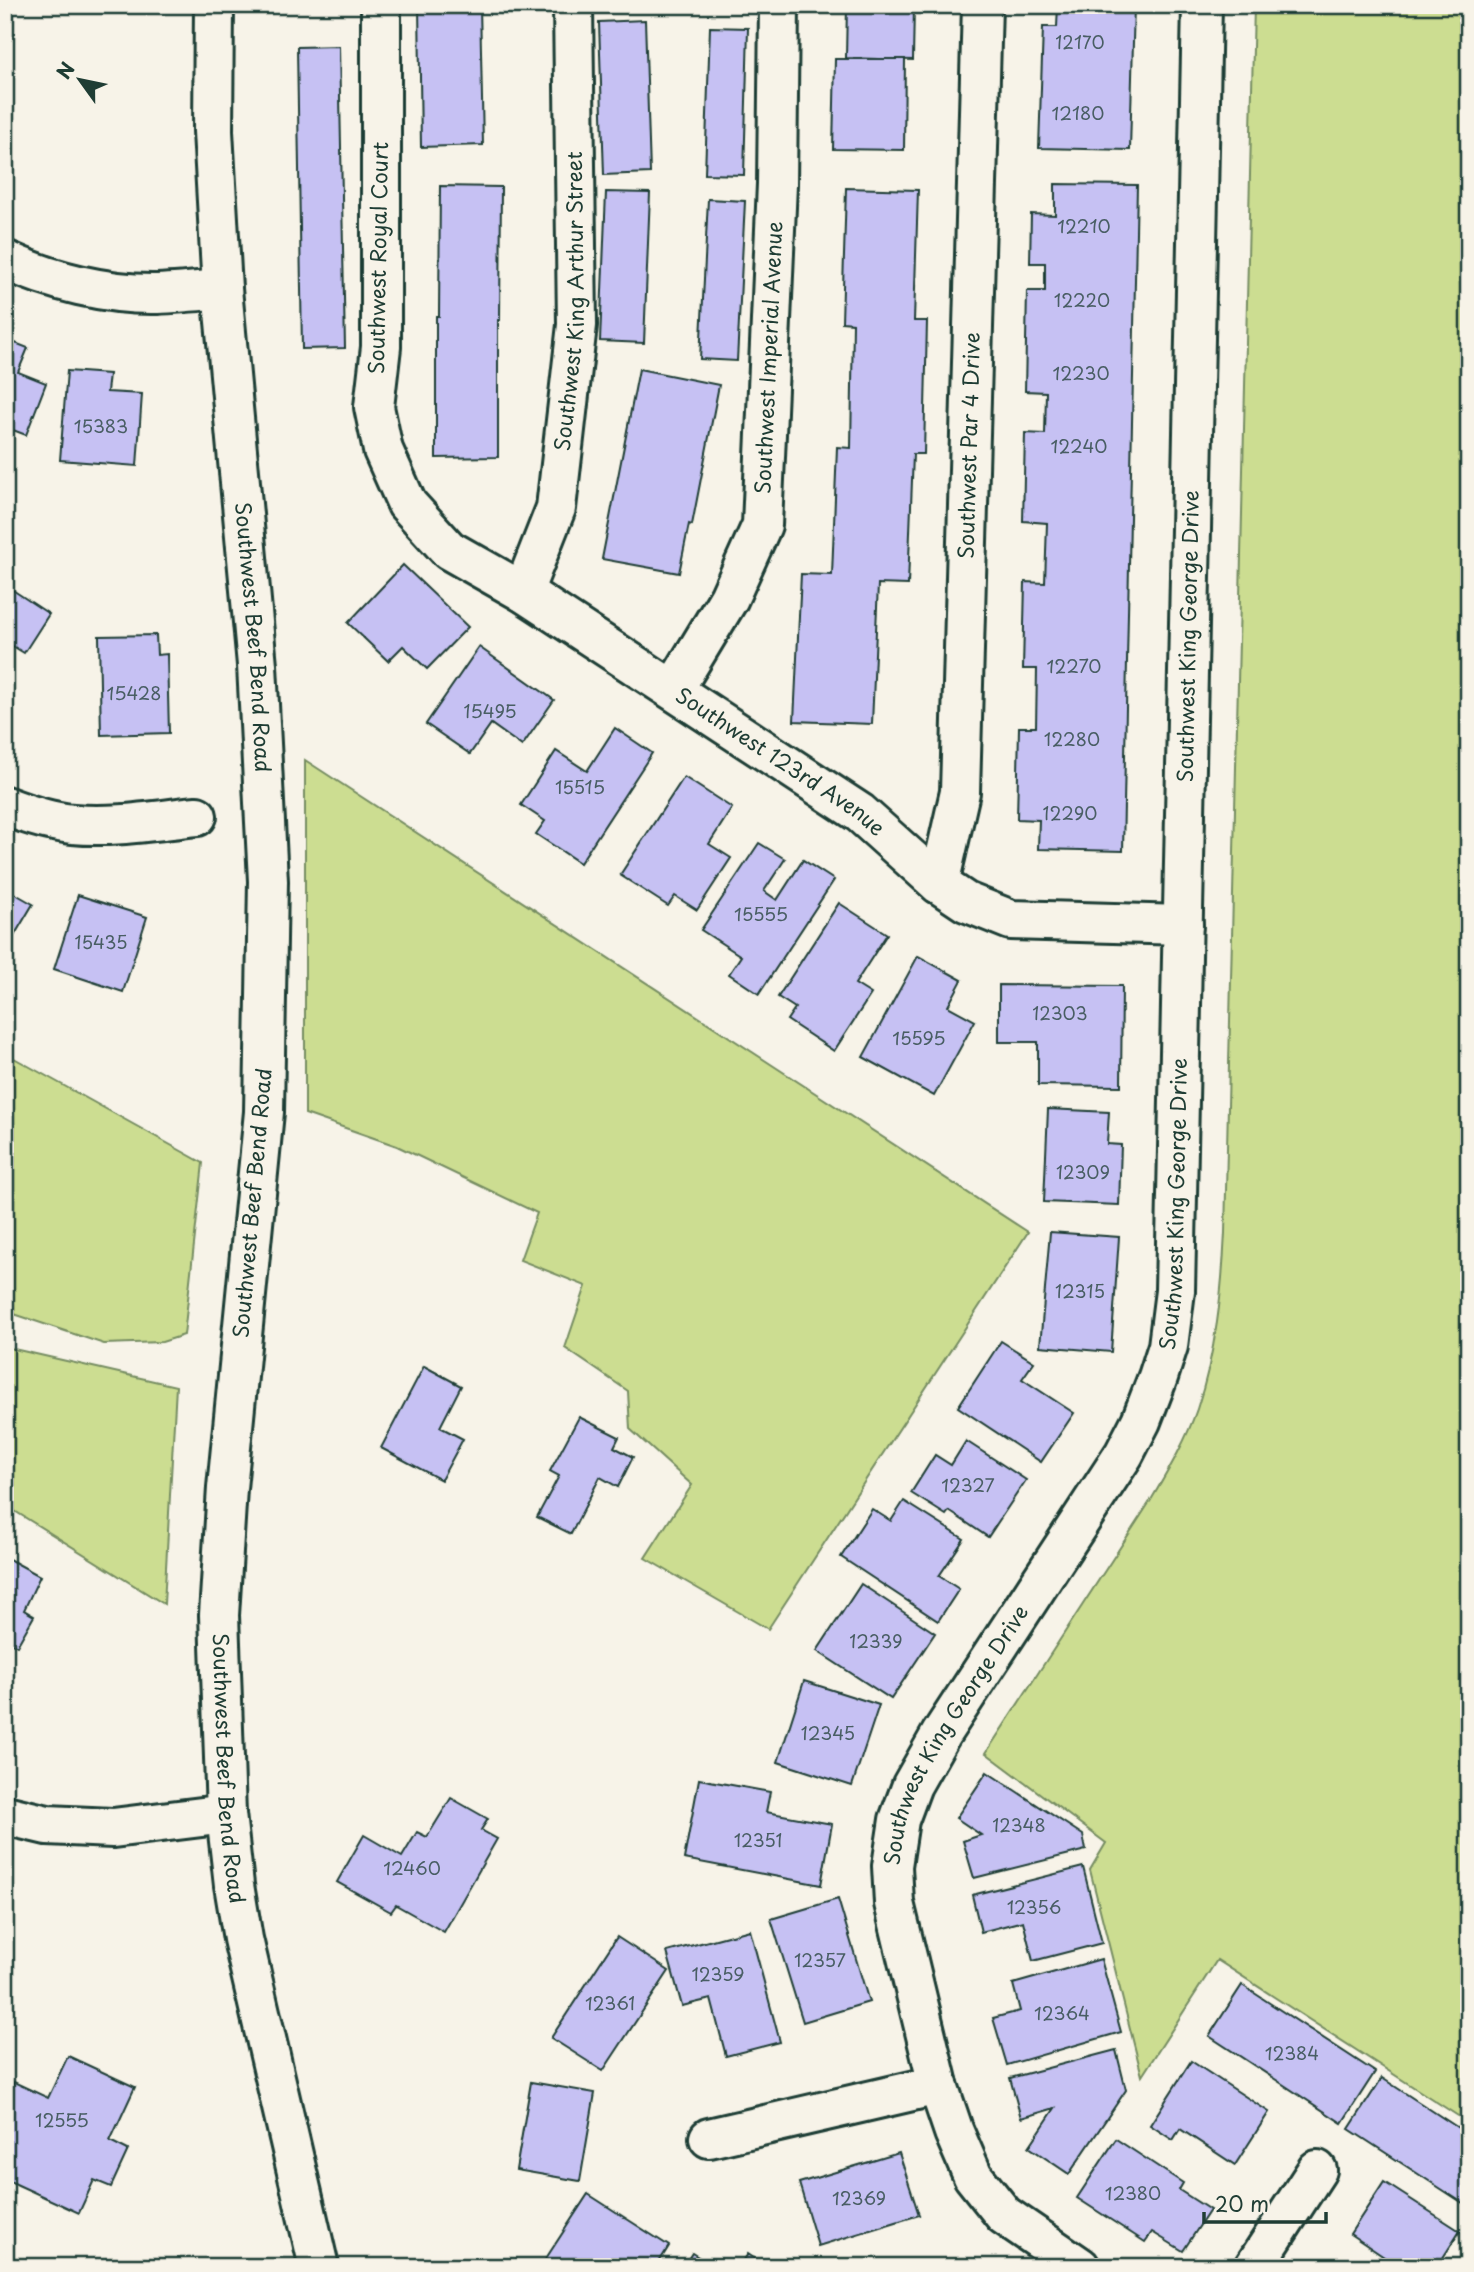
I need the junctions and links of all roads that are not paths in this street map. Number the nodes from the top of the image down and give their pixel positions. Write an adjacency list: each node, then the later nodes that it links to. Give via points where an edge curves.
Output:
1 (214, 5): 8 (street, Southwest Beef Bend Road, via 213,131)
2 (382, 5): 9 (street, Southwest Royal Court, via 381,347 373,407 383,450)
3 (573, 5): 10 (street, Southwest King Arthur Street, via 577,325 556,508)
4 (779, 5): 11 (street, Southwest Imperial Avenue, via 762,525 729,598)
5 (982, 5): 14 (street, Southwest Par 4 Drive, via 960,792)
6 (1202, 5): 15 (street, Southwest King George Drive)
7 (5, 260): 8 (street, via 99,289 155,294)
8 (222, 289): 16 (street, Southwest Beef Bend Road, via 257,665 268,881 264,1112 219,1615)
9 (407, 504): 10 (street, Southwest 123rd Avenue, via 449,550)
10 (523, 592): 11 (street, Southwest 123rd Avenue)
11 (674, 690): 14 (street, Southwest 123rd Avenue, via 860,813)
12 (5, 806): 13 (street, via 72,824)
13 (197, 816)
14 (939, 884): 15 (street, Southwest 123rd Avenue, via 966,902 1011,920)
15 (1183, 925): 18 (street, Southwest King George Drive, via 1175,1291 1168,1346 1124,1454 941,1734 912,1785 899,1820 892,1866 894,1903)
16 (226, 1814): 17 (street, via 113,1828 47,1825); 21 (street, Southwest Beef Bend Road, via 243,1939)
17 (5, 1815)
18 (938, 2085): 19 (street); 22 (street, Southwest King George Drive, via 973,2176 1004,2215)
19 (709, 2138)
20 (1317, 2170): 23 (street)
21 (319, 2267)
22 (1080, 2267)
23 (1254, 2267)

